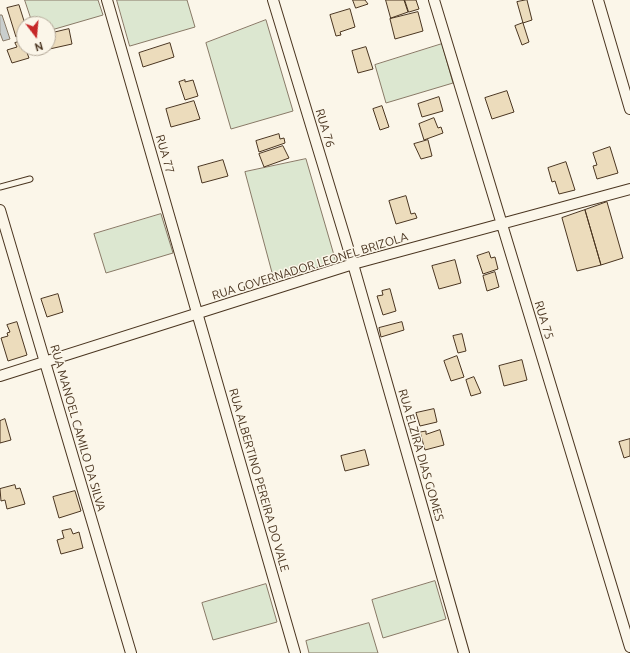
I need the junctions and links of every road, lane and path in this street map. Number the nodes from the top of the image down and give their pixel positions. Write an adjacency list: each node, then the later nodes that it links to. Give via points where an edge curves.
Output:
1 (107, 0): 12 (street, RUA 77)
2 (273, 0): 11 (street, RUA 76)
3 (434, 0): 10 (street, RUA 75)
4 (598, 0): 5 (street)
5 (630, 109)
6 (30, 179): 7 (lane)
7 (0, 187)
8 (630, 189): 10 (street, RUA GOVERNADOR LEONEL BRIZOLA)
9 (0, 210): 13 (street, RUA MANOEL CAMILO DA SILVA)
10 (502, 223): 11 (street, RUA GOVERNADOR LEONEL BRIZOLA); 15 (street, RUA 75)
11 (353, 264): 12 (street, RUA GOVERNADOR LEONEL BRIZOLA); 18 (street, RUA ELZIRA DIAS GOMES)
12 (199, 314): 13 (street, RUA GOVERNADOR LEONEL BRIZOLA); 17 (street, RUA ALBERTINO PEREIRA DO VALE)
13 (44, 362): 14 (street, RUA GOVERNADOR LEONEL BRIZOLA); 16 (street, RUA MANOEL CAMILO DA SILVA)
14 (0, 376)
15 (630, 647)
16 (131, 653)
17 (295, 653)
18 (464, 653)

